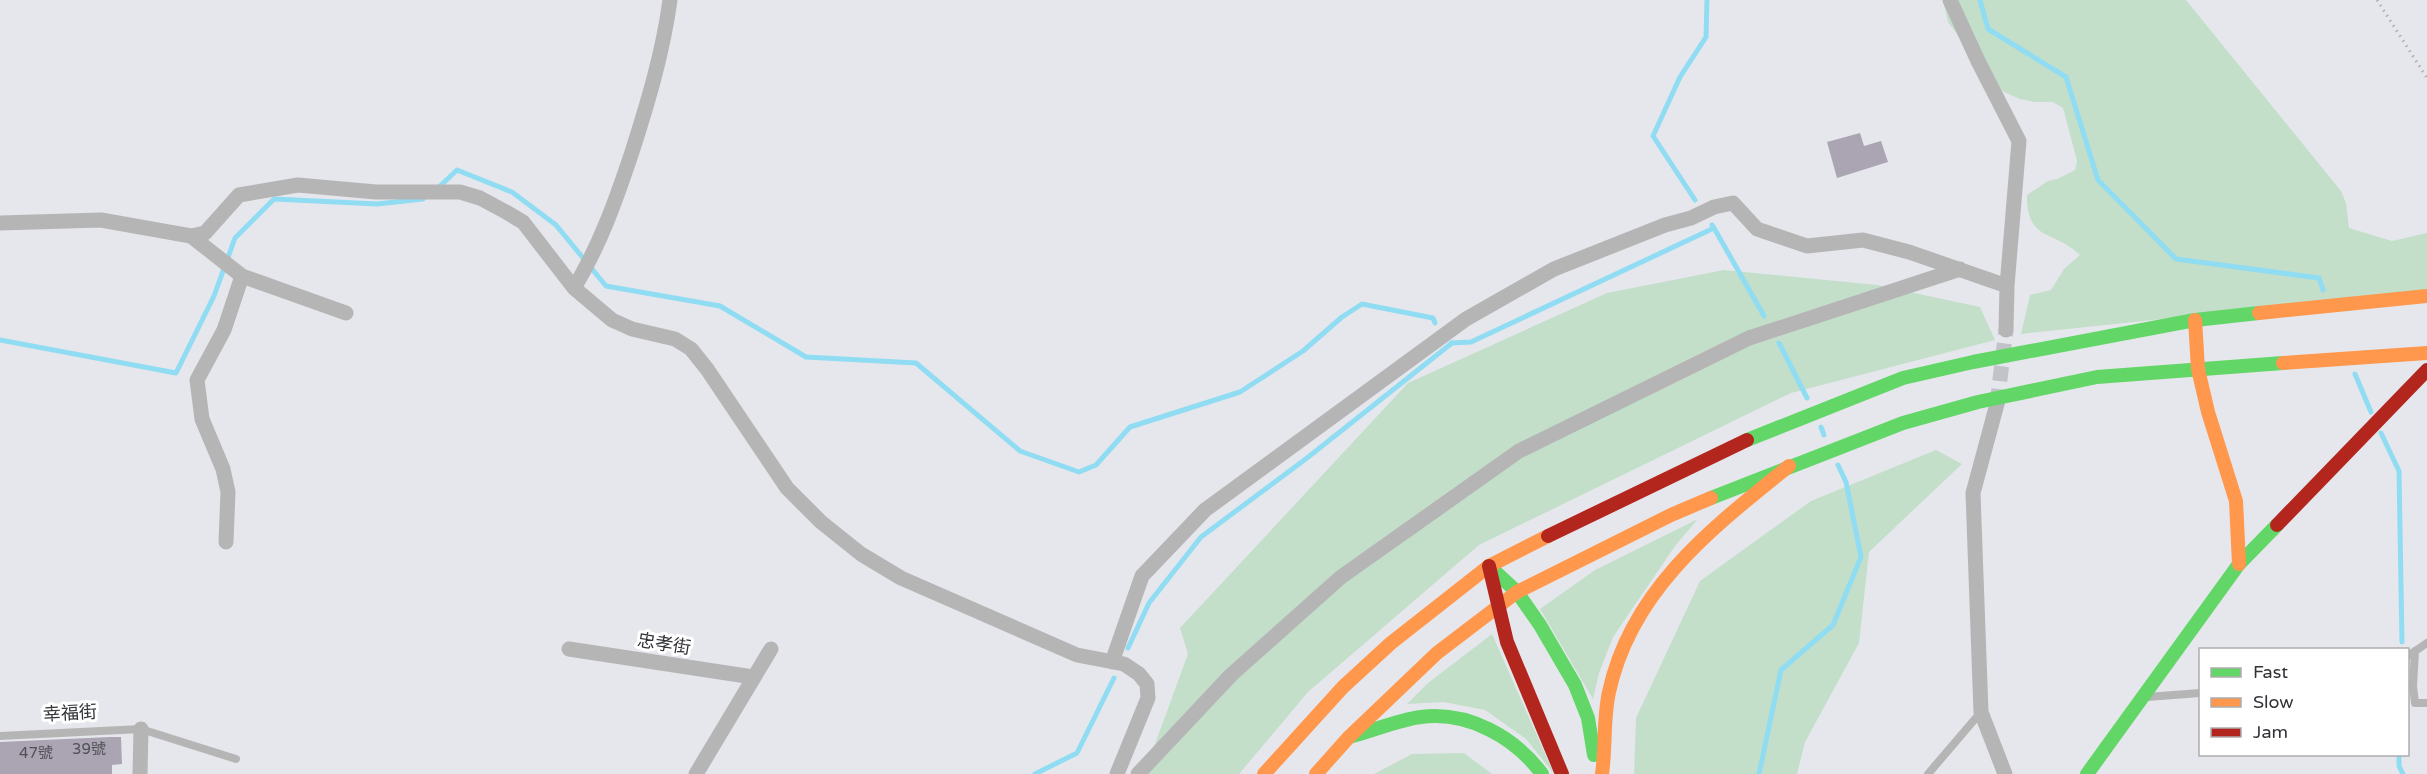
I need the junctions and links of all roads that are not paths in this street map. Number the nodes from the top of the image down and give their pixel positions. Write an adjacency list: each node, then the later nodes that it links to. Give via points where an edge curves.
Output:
1 (670, 0): 7 (street, via 649,100 615,203)
2 (1950, 0): 8 (street, via 2019,141)
3 (0, 223): 4 (street, via 100,220)
4 (191, 236): 6 (street); 7 (street, via 205,233 239,195 253,191 298,185 376,192 460,192 480,198 523,222)
5 (1960, 269): 8 (street); 28 (street, via 1863,240 1808,246 1757,229 1733,203 1554,269 1466,319 1206,510 1142,576); 41 (street, via 1749,338 1519,451 1341,577 1231,675)
6 (242, 276): 10 (street); 18 (street, via 224,330 197,380 202,419 223,469 228,492)
7 (578, 283): 28 (street, via 612,320 675,339 691,349 787,488 861,554 902,578 1077,655)
8 (2007, 286): 12 (street)
9 (2427, 296): 11 (main road)
10 (346, 313)
11 (2195, 320): 14 (main road); 20 (main road, via 1903,378 1764,432)
12 (2006, 330)
13 (2427, 353): 14 (main road)
14 (2198, 369): 17 (main road, via 2097,377 1977,402 1903,423); 19 (main road, via 2236,501)
15 (2427, 370): 19 (main road)
16 (1997, 404): 33 (street, via 1973,494)
17 (1789, 466): 21 (main road, via 1671,515); 46 (main road, via 1679,559 1649,596 1623,644 1609,694)
18 (226, 542)
19 (2239, 564): 31 (main road)
20 (1490, 566): 21 (main road); 22 (main road); 42 (main road, via 1391,643 1343,687)
21 (1517, 592): 22 (main road); 46 (main road, via 1575,685 1588,718)
22 (1498, 605): 36 (main road, via 1437,653); 45 (main road, via 1507,642)
23 (2427, 644): 26 (lane)
24 (569, 649): 29 (street, 忠孝街)
25 (771, 649): 29 (street)
26 (2415, 651): 27 (lane); 32 (lane, via 2415,703)
27 (2409, 655)
28 (1112, 662): 40 (street, via 1124,664 1139,674 1147,684 1148,698)
29 (753, 677): 39 (street)
30 (2199, 693): 31 (lane)
31 (2142, 698): 49 (main road)
32 (2427, 703)
33 (1981, 712): 47 (lane); 48 (street)
34 (141, 729): 35 (lane, 幸福街); 37 (lane, 幸福街); 38 (street)
35 (0, 736)
36 (1349, 737): 43 (main road); 44 (main road, via 1423,716 1456,718 1489,728 1513,741)
37 (236, 759)
38 (140, 774)
39 (696, 774)
40 (1117, 774)
41 (1138, 774)
42 (1264, 774)
43 (1316, 774)
44 (1542, 774)
45 (1562, 774)
46 (1600, 774)
47 (1928, 774)
48 (2005, 774)
49 (2087, 774)

